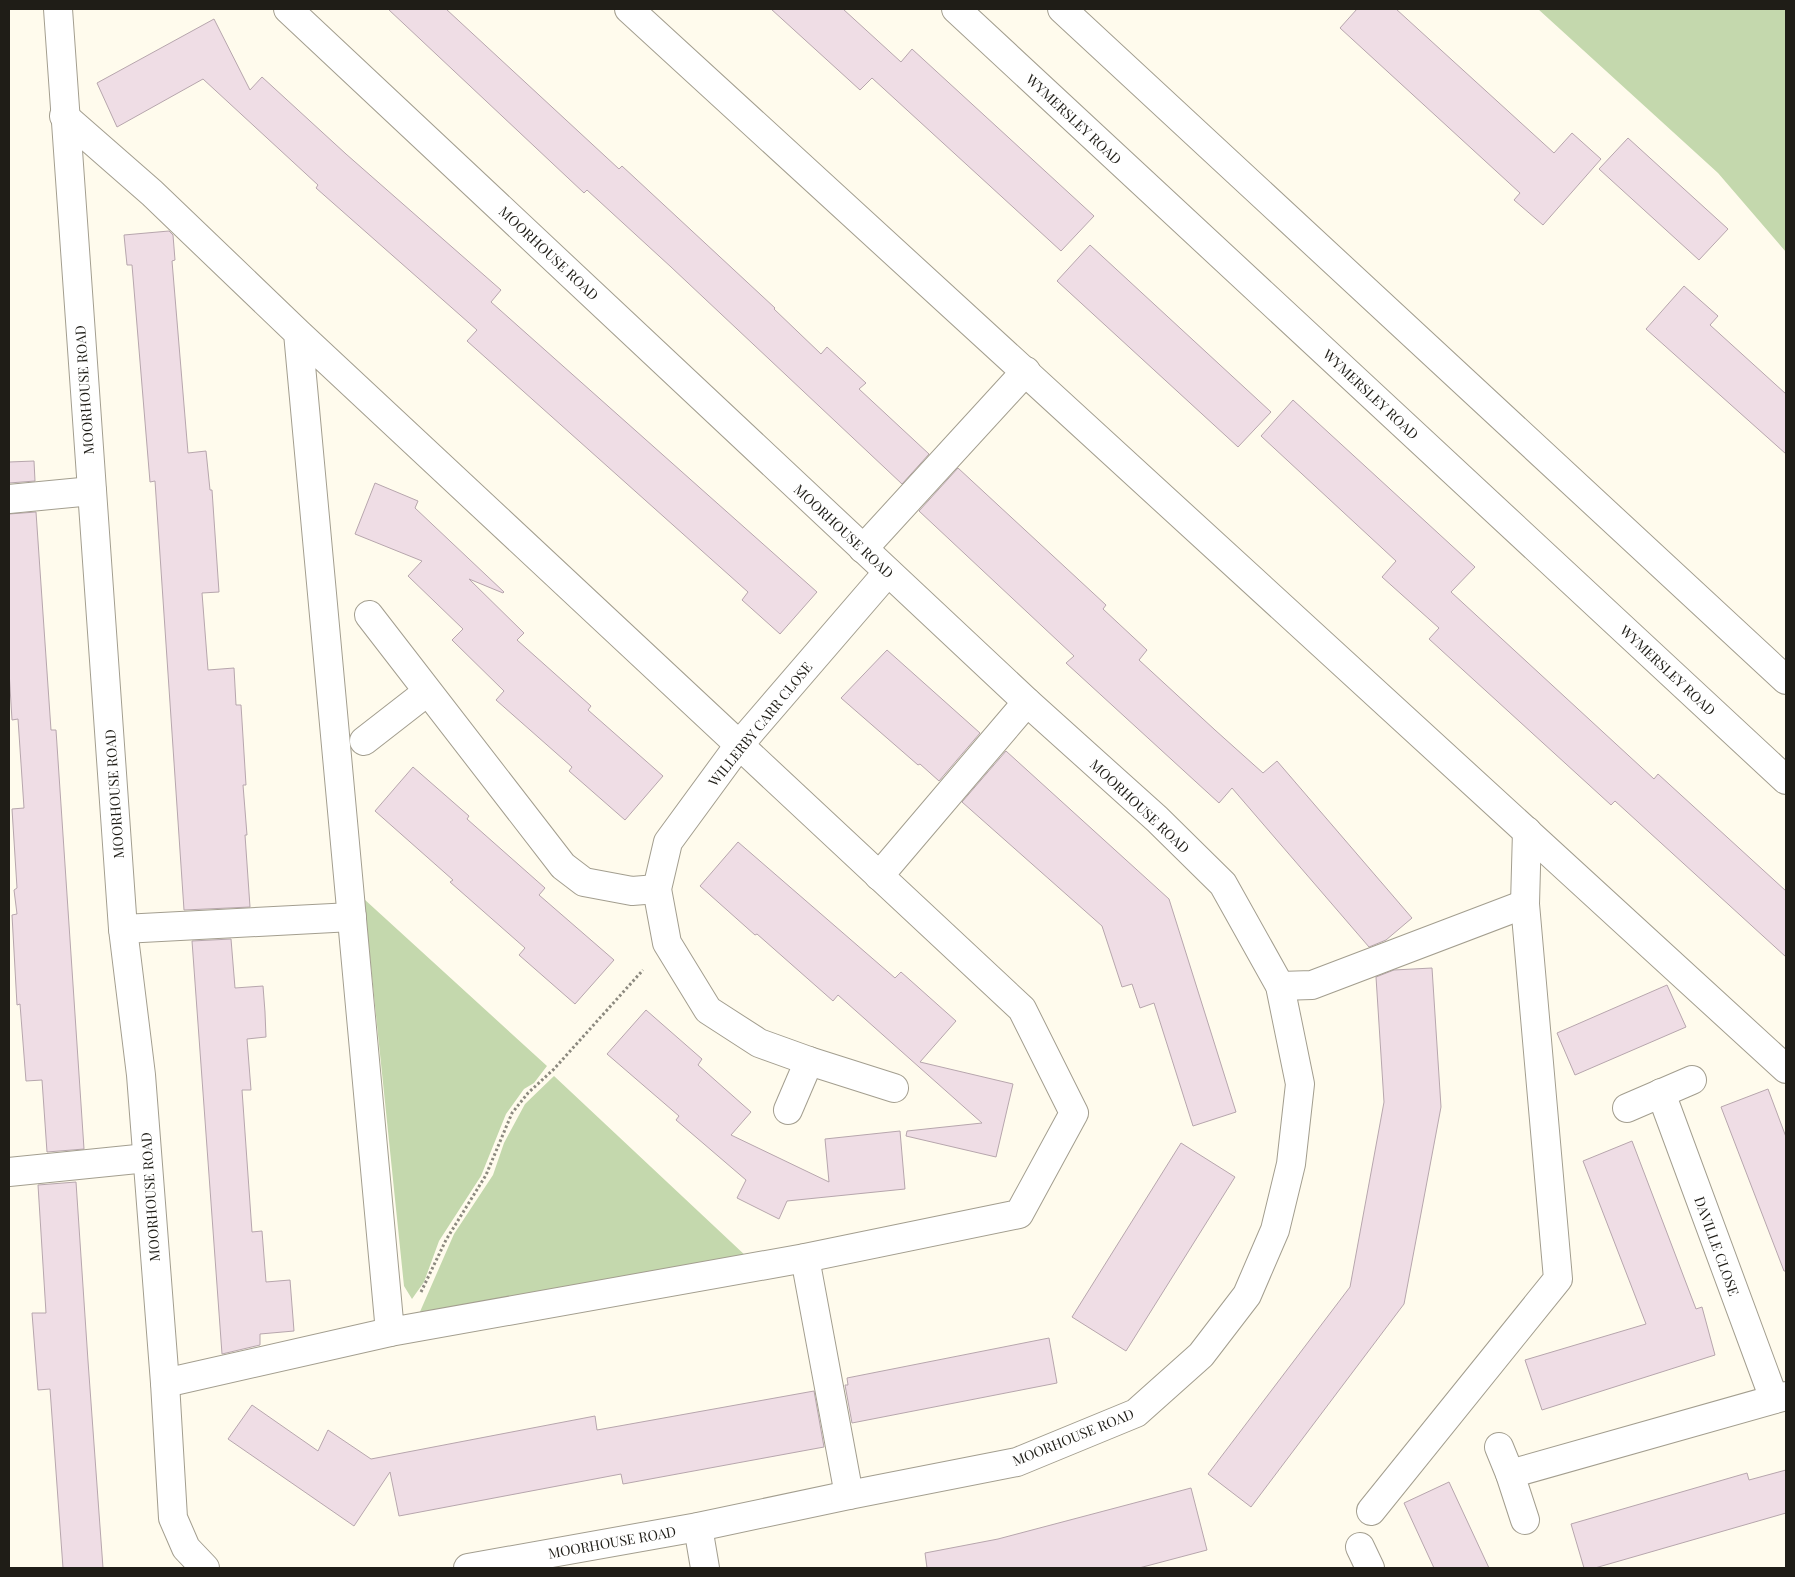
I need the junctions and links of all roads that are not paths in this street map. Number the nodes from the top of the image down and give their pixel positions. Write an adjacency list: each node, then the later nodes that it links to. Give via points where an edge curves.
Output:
1 (58, 9): 6 (street, MOORHOUSE ROAD)
2 (288, 9): 11 (street, MOORHOUSE ROAD)
3 (629, 9): 8 (street)
4 (956, 9): 19 (street, WYMERSLEY ROAD)
5 (1062, 9): 14 (street)
6 (64, 116): 7 (street, via 152,193); 9 (street, MOORHOUSE ROAD)
7 (298, 333): 18 (street); 24 (street)
8 (1026, 370): 11 (street); 20 (street)
9 (92, 491): 10 (street); 25 (street, MOORHOUSE ROAD)
10 (9, 499)
11 (863, 549): 12 (street, MOORHOUSE ROAD)
12 (888, 572): 16 (street, MOORHOUSE ROAD); 18 (street, WILLERBY CARR CLOSE)
13 (369, 615): 15 (street)
14 (1786, 680)
15 (427, 692): 17 (street); 22 (street, via 563,866 584,882 632,891)
16 (1027, 702): 21 (street); 26 (street, MOORHOUSE ROAD, via 1157,819 1223,884)
17 (364, 741)
18 (739, 745): 21 (street); 22 (street, WILLERBY CARR CLOSE, via 668,842)
19 (1786, 780)
20 (1528, 831): 23 (street); 28 (street)
21 (879, 876): 36 (street, via 1022,1009 1074,1113 1019,1214)
22 (657, 889): 27 (street, WILLERBY CARR CLOSE, via 667,943 708,1010 759,1043)
23 (1525, 904): 26 (street, via 1312,985); 43 (street, via 1558,1279)
24 (352, 916): 25 (street); 37 (street)
25 (124, 929): 34 (street, MOORHOUSE ROAD)
26 (1280, 986): 42 (street, MOORHOUSE ROAD, via 1300,1084 1290,1164 1275,1230 1247,1295 1201,1355 1136,1413 1017,1462)
27 (808, 1061): 30 (street, WILLERBY CARR CLOSE); 33 (street)
28 (1786, 1070)
29 (1692, 1080): 31 (street)
30 (894, 1088)
31 (1660, 1093): 32 (street); 39 (street, DAVILLE CLOSE)
32 (1627, 1108)
33 (788, 1110)
34 (147, 1158): 35 (street); 38 (street, MOORHOUSE ROAD)
35 (9, 1172)
36 (805, 1258): 37 (street); 42 (street)
37 (390, 1332): 38 (street)
38 (165, 1383): 46 (street, MOORHOUSE ROAD, via 173,1518 186,1548)
39 (1780, 1397): 41 (street, DAVILLE CLOSE)
40 (1499, 1448): 41 (street)
41 (1510, 1474): 44 (street)
42 (849, 1495): 45 (street, MOORHOUSE ROAD)
43 (1371, 1511)
44 (1525, 1520)
45 (698, 1527): 47 (street, MOORHOUSE ROAD); 48 (street)
46 (205, 1568)
47 (468, 1568)
48 (705, 1568)

